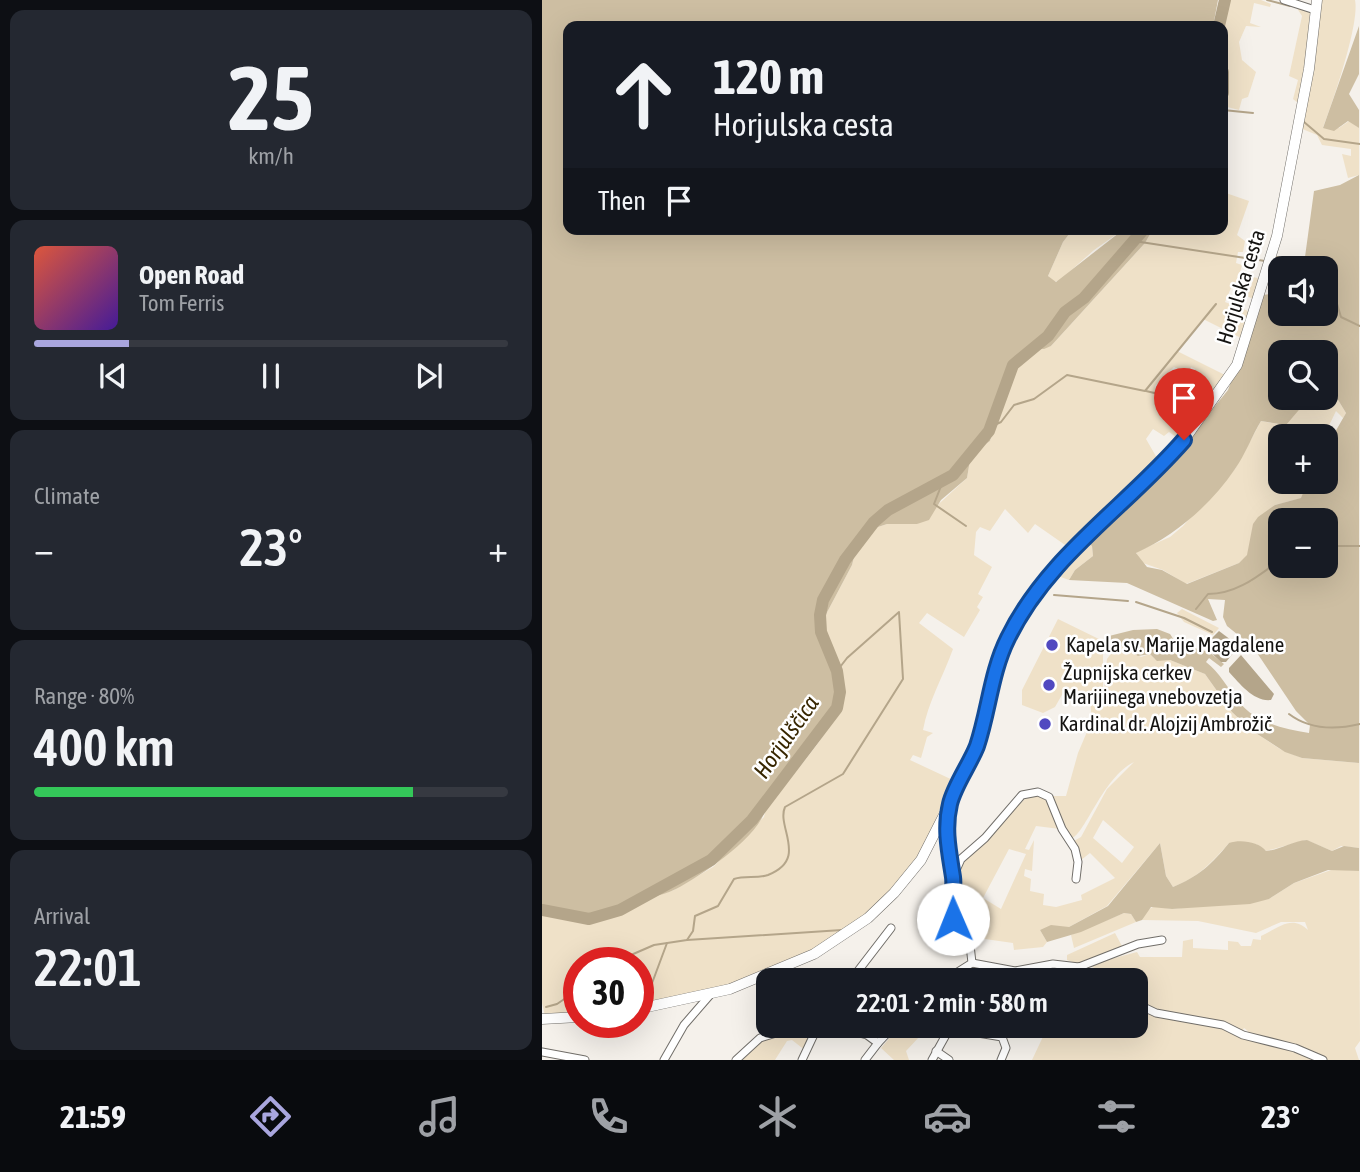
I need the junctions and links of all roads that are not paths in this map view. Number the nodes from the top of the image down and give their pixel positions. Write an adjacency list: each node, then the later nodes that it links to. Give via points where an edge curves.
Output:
1 (1284, 0): 2 (street, Horjulska cesta)
2 (1316, 5): 3 (street, Horjulska cesta, via 1309,69 1277,236 1237,365 1184,440 1052,570 1017,621 998,660 977,745)
3 (949, 804): 4 (street, via 946,840); 12 (street, Horjulska cesta, via 909,876 852,931 793,964)
4 (953, 877): 5 (street, via 961,859 1022,796 1038,792 1049,797 1075,849); 8 (street, via 951,909 970,945)
5 (1076, 879)
6 (891, 928): 10 (street)
7 (1162, 940): 9 (street, via 1138,944)
8 (972, 963): 9 (street, via 1015,971 1053,964); 11 (street)
9 (1079, 967)
10 (860, 968)
11 (964, 968)
12 (710, 995): 13 (street, Horjulska cesta); 25 (street, via 684,1025)
13 (654, 1006)
14 (1148, 1009): 32 (street, via 1214,1022)
15 (563, 1018): 16 (street)
16 (542, 1019)
17 (760, 1038): 26 (street)
18 (812, 1038): 27 (street)
19 (871, 1038): 21 (street)
20 (883, 1038): 21 (street)
21 (878, 1043): 28 (street)
22 (936, 1051): 29 (street); 30 (street); 31 (street, via 952,1030 987,1032 1006,1041)
23 (542, 1052): 24 (street)
24 (585, 1060)
25 (664, 1060)
26 (736, 1060)
27 (802, 1060)
28 (865, 1060)
29 (932, 1060)
30 (949, 1060)
31 (1001, 1060)
32 (1323, 1060)

